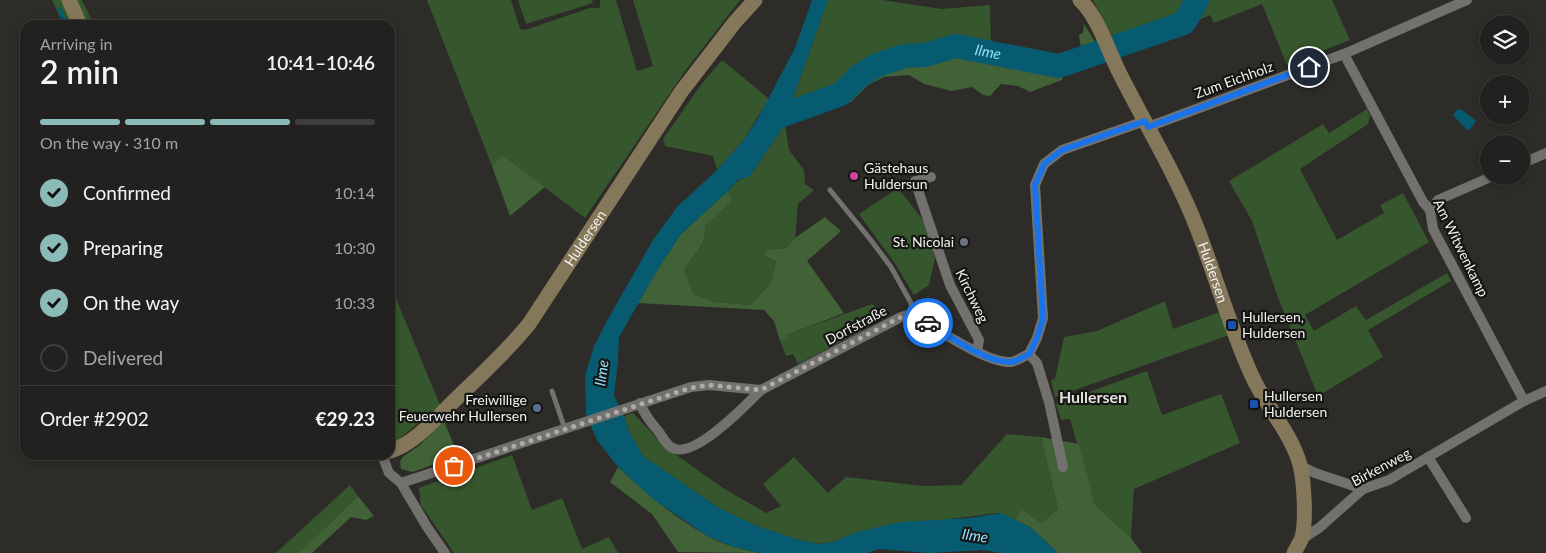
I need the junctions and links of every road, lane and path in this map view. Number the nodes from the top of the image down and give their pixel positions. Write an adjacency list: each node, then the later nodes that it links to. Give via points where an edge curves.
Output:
1 (69, 0): 5 (street)
2 (755, 0): 23 (street, Huldersen, via 682,92 514,343 424,430)
3 (1080, 0): 7 (street, Huldersen, via 1102,36)
4 (1467, 0): 6 (street, Zum Eichholz)
5 (78, 20)
6 (1344, 54): 7 (street, Zum Eichholz); 13 (street, Am Witwenkamp)
7 (1146, 124): 16 (street, via 1062,150 1044,164 1035,185 1043,318); 26 (street, Huldersen, via 1197,227 1252,375 1264,400 1287,432)
8 (1546, 153): 9 (street)
9 (1530, 160)
10 (931, 176): 15 (street, Kirchweg, via 915,182 950,286 979,340)
11 (1480, 182): 13 (street, via 1438,200)
12 (830, 190): 14 (lane, via 890,267 911,303)
13 (1430, 210): 20 (street, Am Witwenkamp, via 1434,229)
14 (911, 314): 15 (street); 17 (street, Dorfstraße)
15 (977, 352): 16 (street, via 1011,362)
16 (1029, 354): 27 (street, via 1037,363 1049,402)
17 (761, 390): 21 (street, via 700,386); 21 (street, Dorfstraße, via 717,430 680,450 671,447)
18 (552, 391): 22 (lane)
19 (1545, 395): 20 (street, Birkenweg)
20 (1524, 401): 24 (street, Birkenweg)
21 (635, 405): 22 (street)
22 (565, 429): 28 (street)
23 (395, 450)
24 (1428, 457): 29 (street, Birkenweg, via 1389,480); 30 (street, Birkenweg)
25 (384, 460): 28 (street, via 389,473)
26 (1300, 466): 29 (street); 31 (street, Huldersen, via 1305,502)
27 (1063, 467)
28 (401, 483): 32 (street)
29 (1363, 489): 31 (street, Birkenweg)
30 (1466, 518)
31 (1302, 539): 33 (street, Huldersen)
32 (445, 553)
33 (1294, 553)

